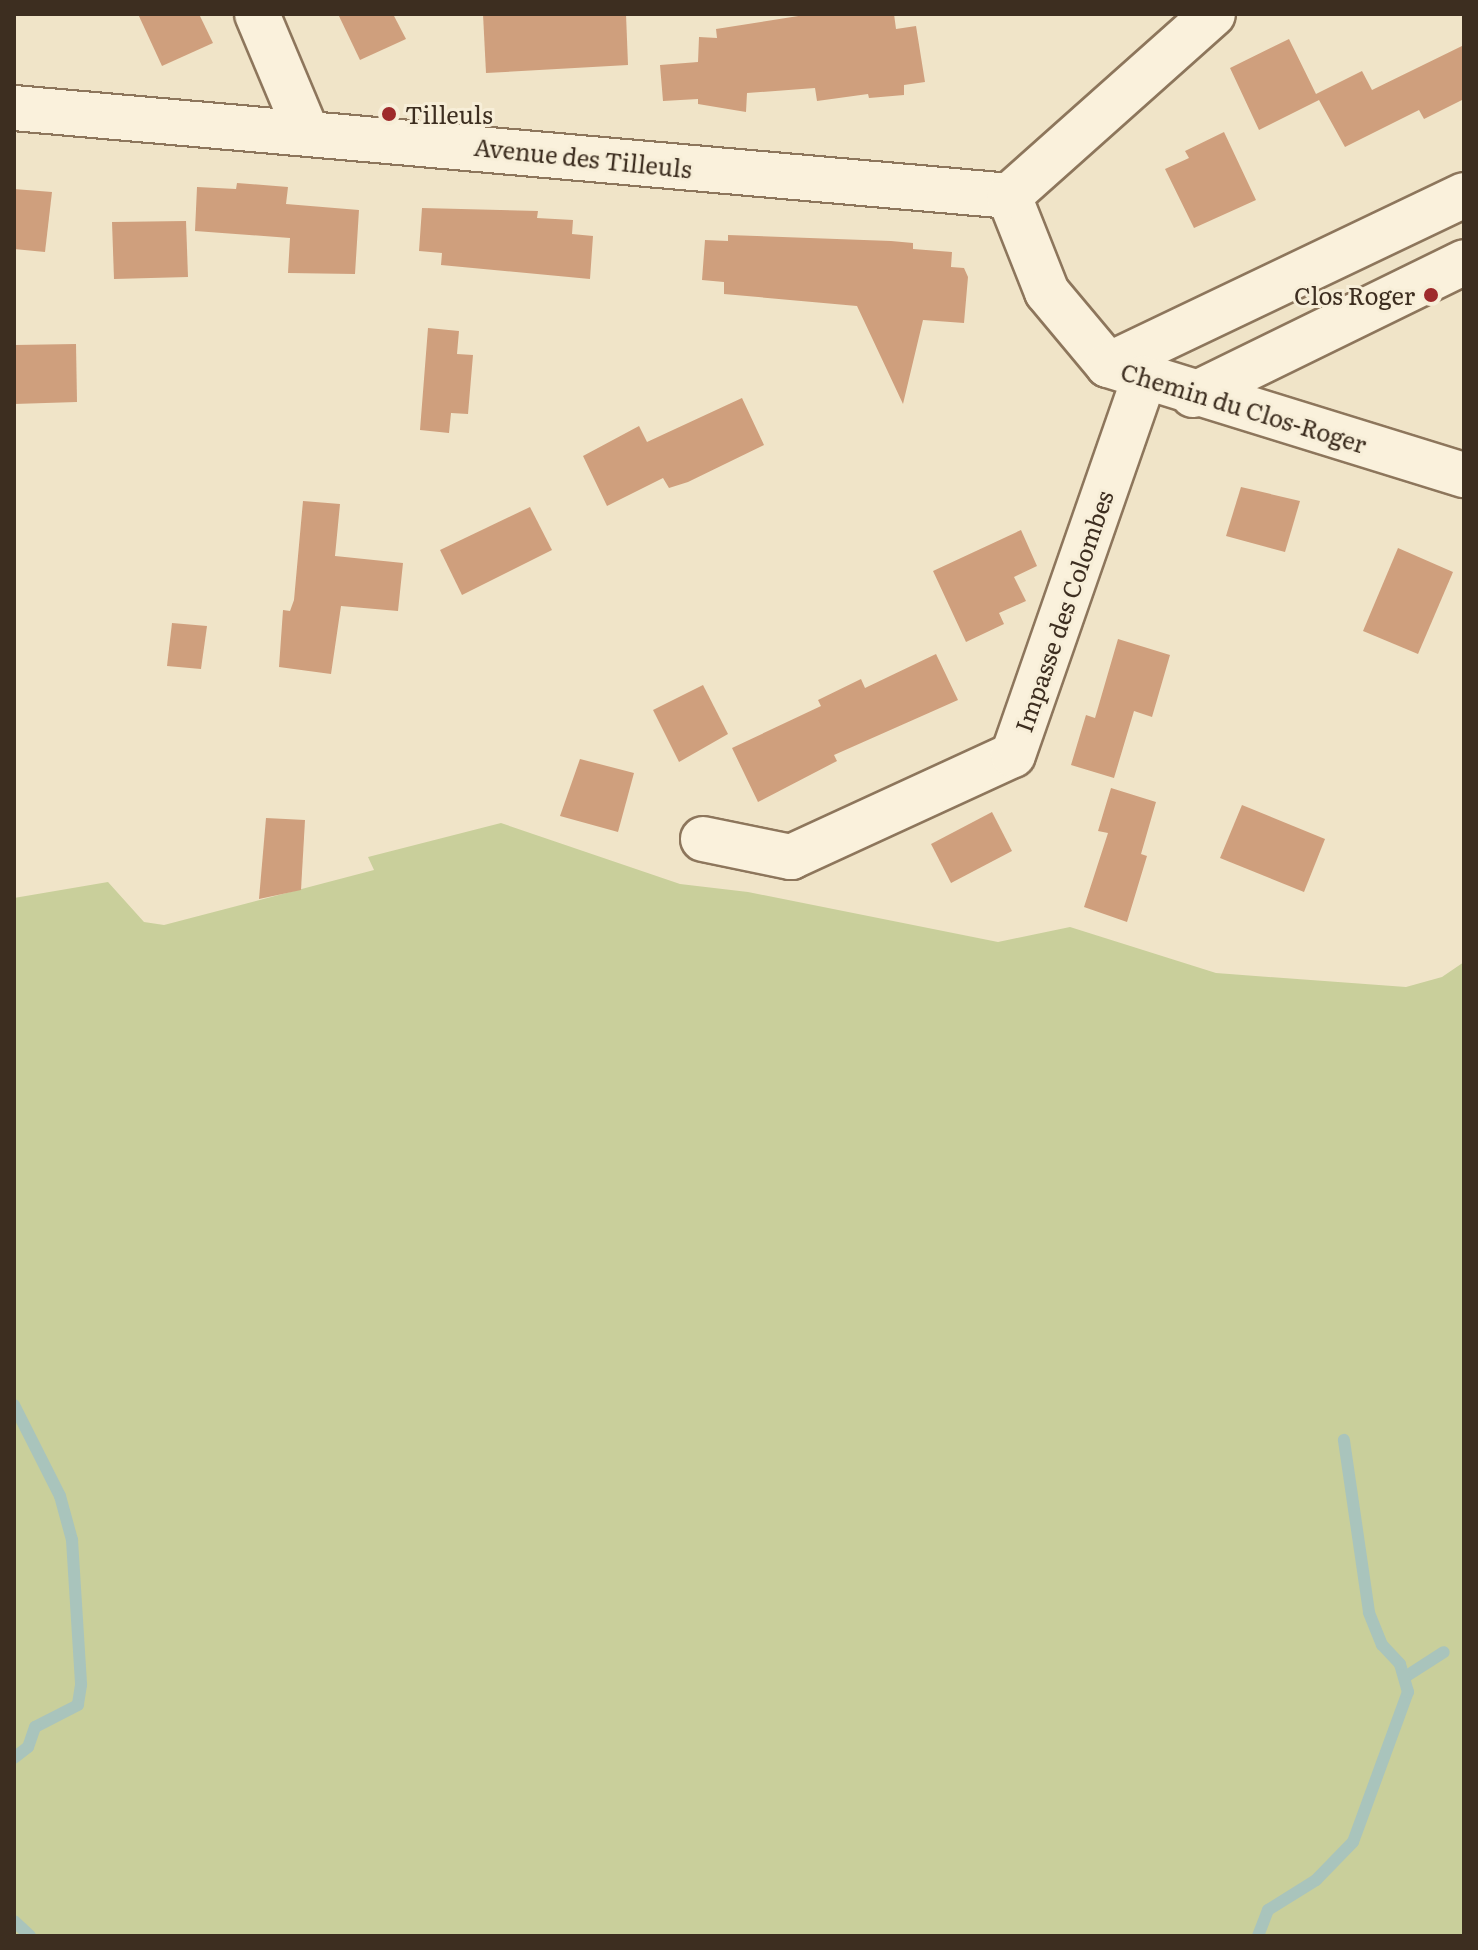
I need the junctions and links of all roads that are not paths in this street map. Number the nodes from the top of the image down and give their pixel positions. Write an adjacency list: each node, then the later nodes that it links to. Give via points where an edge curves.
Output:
1 (257, 14): 4 (street)
2 (1213, 14): 6 (street)
3 (14, 108): 4 (street, Avenue des Tilleuls)
4 (307, 133): 6 (street, Avenue des Tilleuls)
5 (1464, 195): 8 (street)
6 (1009, 196): 8 (street, Chemin du Clos-Roger, via 1047,292)
7 (1464, 262): 9 (street)
8 (1126, 372): 9 (street, Chemin du Clos-Roger); 11 (street, Impasse des Colombes, via 1013,755 791,857)
9 (1193, 395): 10 (street, Chemin du Clos-Roger)
10 (1464, 475)
11 (703, 839)

